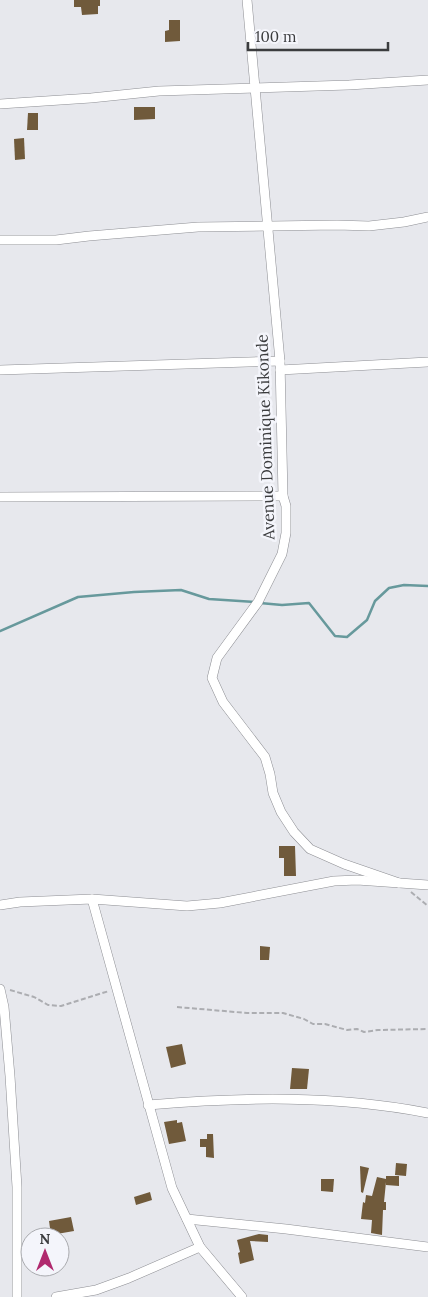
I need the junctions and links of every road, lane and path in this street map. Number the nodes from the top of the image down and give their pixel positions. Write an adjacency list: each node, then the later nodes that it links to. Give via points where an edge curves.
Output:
1 (247, 0): 3 (street, Avenue Dominique Kikonde)
2 (428, 80): 3 (street)
3 (255, 88): 4 (street, via 159,91); 6 (street, Avenue Dominique Kikonde)
4 (0, 104)
5 (428, 217): 6 (street, via 369,226)
6 (268, 226): 7 (street, via 164,229 56,240); 9 (street, Avenue Dominique Kikonde)
7 (0, 240)
8 (428, 362): 9 (street)
9 (280, 365): 10 (street); 11 (street, Avenue Dominique Kikonde)
10 (0, 370)
11 (283, 496): 12 (street); 13 (street, Avenue Dominique Kikonde, via 286,533 282,554 258,602 217,658 212,678 223,702 265,757 273,793 294,832 310,849)
12 (0, 497)
13 (400, 883): 14 (street); 15 (street, via 334,881 220,903 187,906); 17 (path)
14 (428, 885)
15 (92, 898): 16 (street); 18 (street)
16 (0, 905)
17 (428, 906)
18 (116, 988): 19 (path, via 61,1006 48,1005 34,997); 22 (street)
19 (4, 989): 27 (street, via 17,1187)
20 (177, 1007): 21 (path, via 283,1013 313,1024 364,1032)
21 (428, 1029)
22 (148, 1105): 23 (street, via 229,1099 302,1099); 24 (street, via 172,1188)
23 (428, 1112)
24 (187, 1220): 25 (street); 26 (street)
25 (200, 1247): 28 (street, via 96,1290); 29 (street)
26 (428, 1247)
27 (17, 1297)
28 (56, 1297)
29 (242, 1297)

